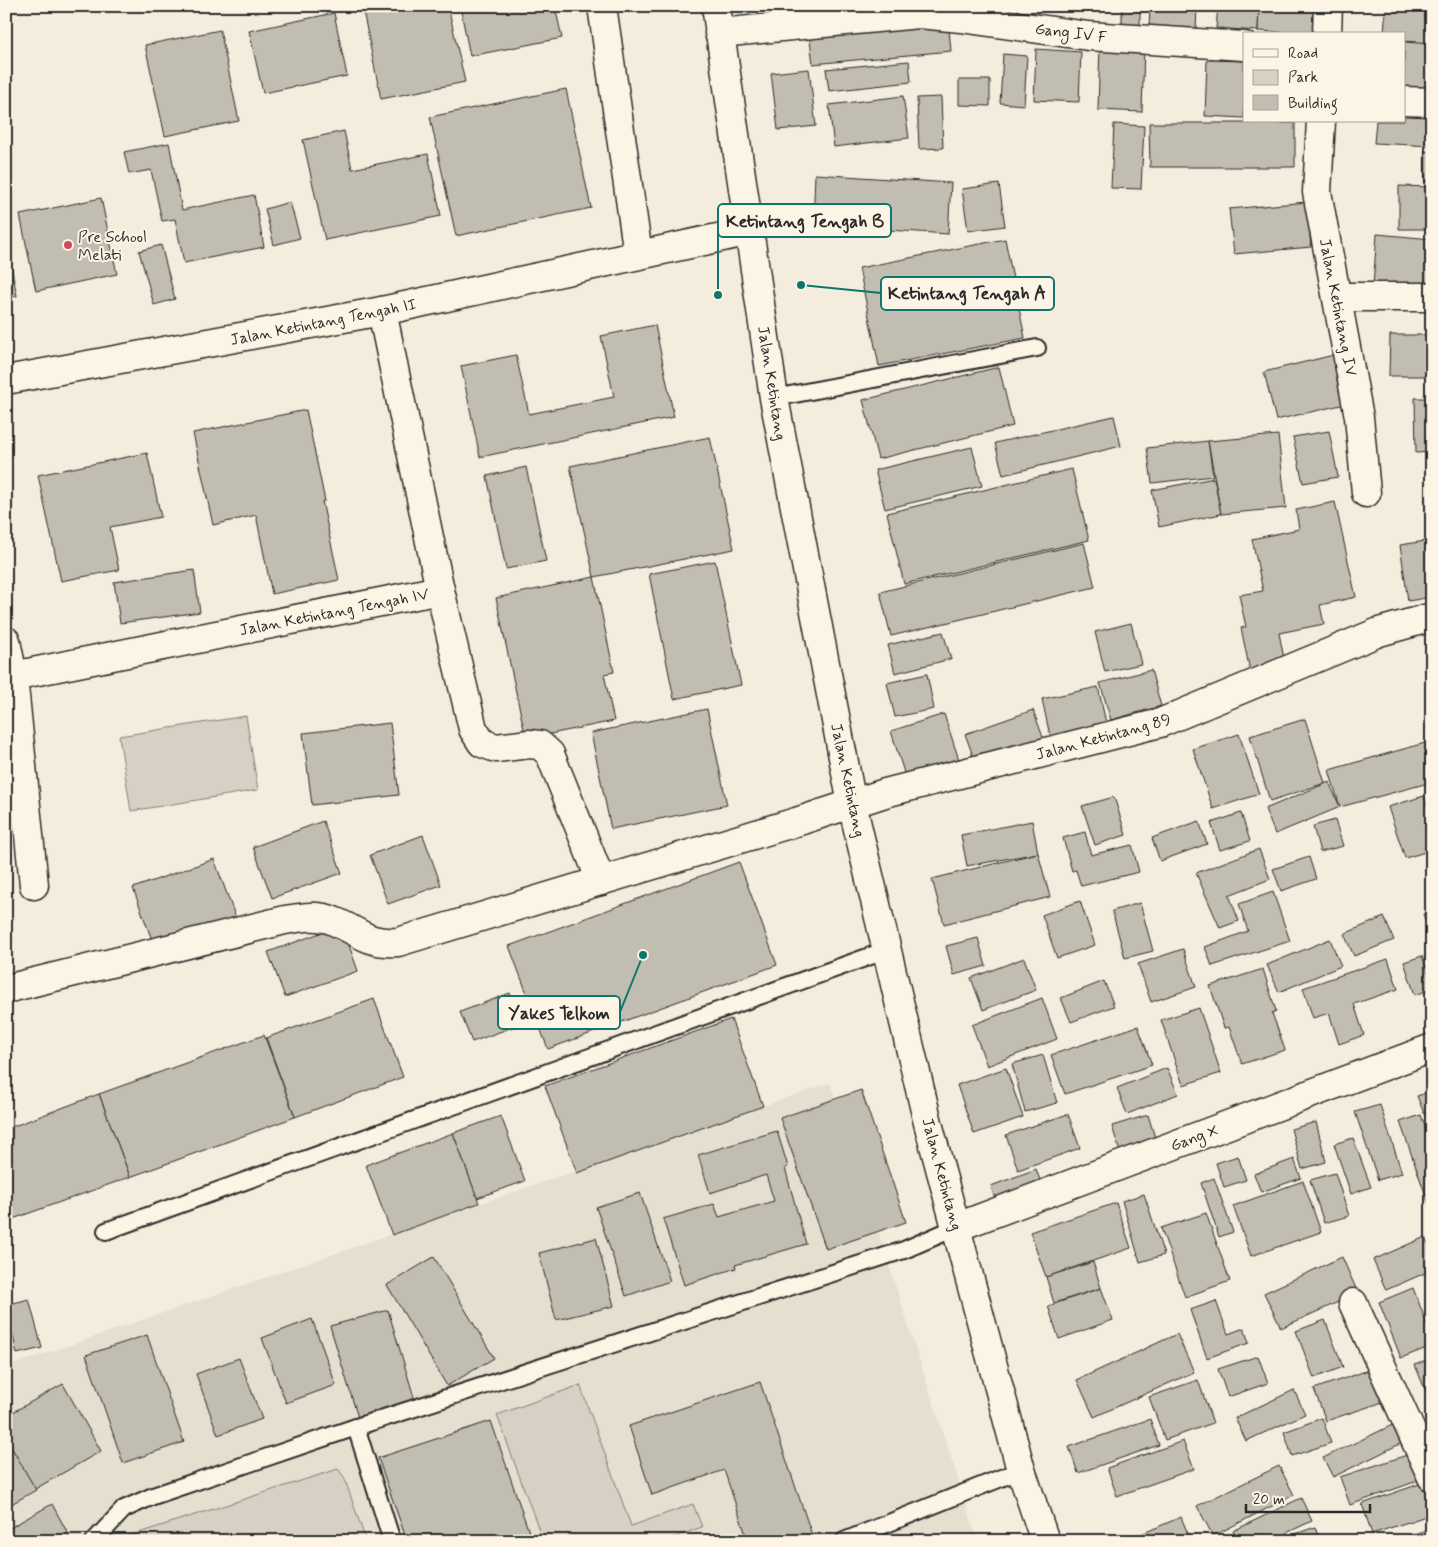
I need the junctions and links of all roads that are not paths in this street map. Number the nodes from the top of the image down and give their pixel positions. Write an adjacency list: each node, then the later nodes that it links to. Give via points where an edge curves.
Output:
1 (602, 6): 11 (street)
2 (716, 6): 5 (street, Jalan Ketintang)
3 (1328, 6): 4 (street)
4 (1327, 32)
5 (719, 33): 6 (street, Gang IV F, via 919,14 1088,36); 10 (street, Jalan Ketintang)
6 (1243, 46)
7 (1406, 101): 8 (street)
8 (1432, 102)
9 (1321, 122): 12 (street, Jalan Ketintang IV, via 1317,192)
10 (750, 230): 11 (street, Jalan Ketintang Tengah II); 17 (street, Jalan Ketintang)
11 (638, 254): 14 (street, Jalan Ketintang Tengah II)
12 (1337, 297): 13 (street); 18 (street, Jalan Ketintang IV, via 1359,417)
13 (1432, 297)
14 (382, 311): 16 (street, Jalan Ketintang Tengah II); 19 (street, Jalan Ketintang Tengah IV)
15 (1037, 348): 17 (lane)
16 (6, 380)
17 (774, 398): 23 (street, Jalan Ketintang)
18 (1366, 493)
19 (440, 590): 22 (street, Jalan Ketintang Tengah IV); 24 (street, via 473,729 482,743 496,748 540,745 550,754)
20 (1432, 617): 23 (street, Jalan Ketintang 89, via 1379,632 1160,723)
21 (6, 641): 22 (street)
22 (13, 676): 25 (street)
23 (852, 804): 24 (street, Jalan Ketintang 89); 26 (street, Jalan Ketintang)
24 (601, 881): 27 (street, Jalan Ketintang 89, via 398,942 380,943 362,937 335,921 312,916)
25 (34, 885)
26 (887, 950): 29 (street, Jalan Ketintang, via 928,1123); 30 (lane)
27 (6, 989)
28 (1432, 1048): 29 (street, Gang X)
29 (957, 1227): 32 (lane, via 904,1250); 33 (street, Jalan Ketintang)
30 (106, 1232)
31 (1353, 1303): 34 (street)
32 (356, 1427): 35 (lane, via 153,1496 124,1509); 36 (lane)
33 (1021, 1470): 37 (lane); 38 (street, Jalan Ketintang)
34 (1432, 1477)
35 (94, 1541)
36 (392, 1541)
37 (844, 1541)
38 (1045, 1541)

